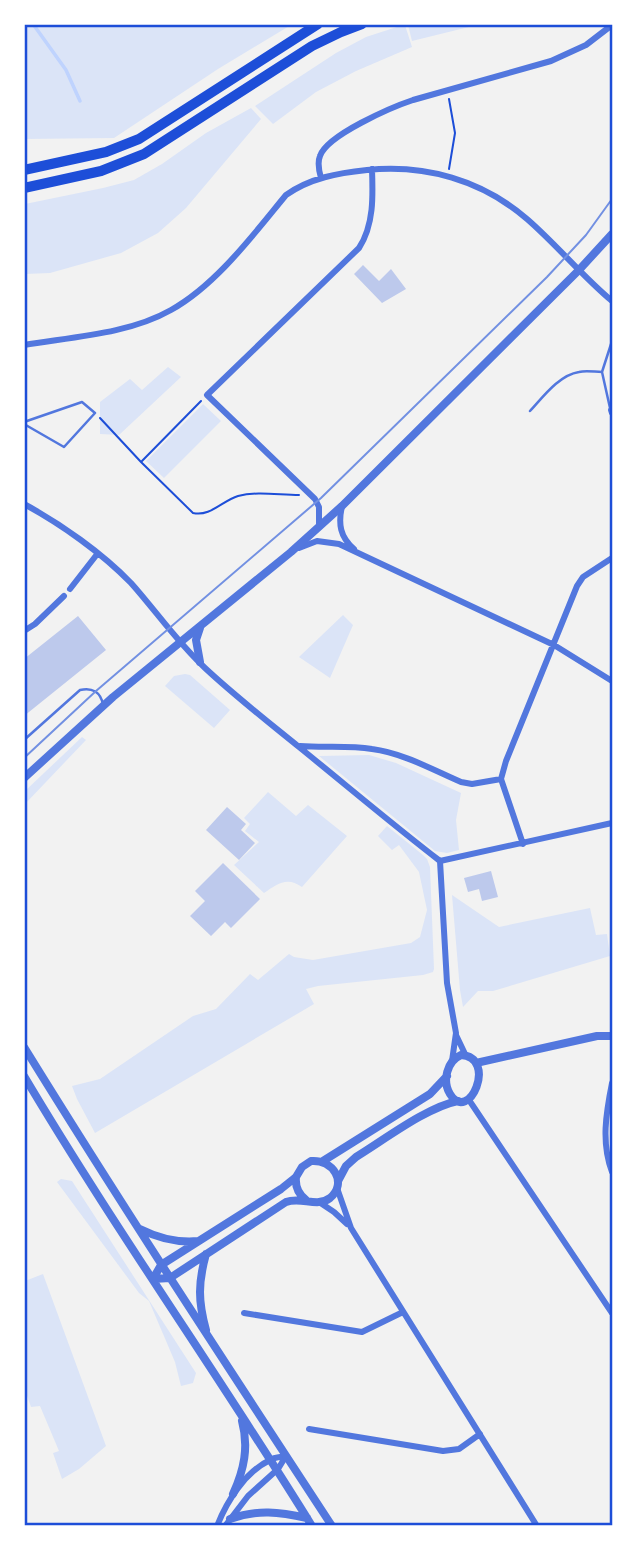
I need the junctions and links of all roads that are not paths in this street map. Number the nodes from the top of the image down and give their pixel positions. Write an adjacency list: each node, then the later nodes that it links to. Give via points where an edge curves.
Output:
1 (318, 24): 5 (main road, via 139,139 106,152)
2 (362, 24): 7 (main road, via 312,46 144,154 101,171)
3 (612, 25): 6 (street, via 551,61 396,106 363,122 320,156)
4 (372, 169): 6 (street); 9 (street, via 410,169 471,184 517,211); 19 (street, via 371,215 359,248 207,395 312,496 319,508)
5 (24, 170)
6 (321, 178): 12 (street, via 286,195 222,268 171,310 104,332)
7 (24, 188)
8 (612, 234): 9 (street)
9 (579, 270): 10 (street); 18 (street)
10 (612, 301)
11 (612, 341): 13 (lane)
12 (24, 345)
13 (602, 372): 14 (lane, via 568,376); 15 (lane)
14 (530, 411)
15 (612, 412)
16 (24, 423): 16 (lane, via 64,447 95,413 82,402)
17 (24, 504): 22 (street)
18 (342, 506): 19 (street); 21 (street, via 342,535)
19 (319, 527): 20 (street)
20 (291, 552): 21 (street, via 322,541); 26 (street)
21 (365, 556): 29 (street)
22 (96, 557): 24 (street); 28 (street, via 131,584)
23 (612, 558): 29 (street, via 577,586)
24 (70, 589)
25 (64, 596): 27 (street)
26 (201, 626): 28 (street); 30 (street, via 197,640)
27 (24, 631)
28 (180, 643): 30 (street); 32 (street)
29 (554, 645): 31 (street); 36 (street)
30 (200, 662): 34 (street)
31 (612, 681)
32 (103, 705): 33 (lane, via 96,691 80,690); 35 (street)
33 (24, 740)
34 (298, 746): 36 (street, via 377,749 472,785); 39 (street)
35 (24, 778)
36 (501, 779): 38 (street)
37 (612, 823): 38 (street)
38 (523, 844): 39 (street)
39 (440, 861): 40 (street, via 447,979)
40 (456, 1033): 43 (street); 44 (street)
41 (612, 1036): 45 (street)
42 (24, 1047): 57 (street)
43 (466, 1055): 44 (street); 45 (street)
44 (452, 1062): 47 (street)
45 (476, 1063): 49 (street, via 478,1084)
46 (24, 1076): 63 (street)
47 (447, 1076): 50 (street, via 450,1095); 51 (street, via 430,1094)
48 (612, 1083): 52 (street, via 605,1130)
49 (469, 1100): 50 (street); 66 (street)
50 (458, 1101): 54 (street, via 446,1103 356,1157)
51 (323, 1161): 53 (street, via 306,1163); 54 (street, via 333,1169)
52 (612, 1172)
53 (296, 1177): 55 (street, via 296,1188); 59 (street)
54 (337, 1184): 56 (street, via 330,1198); 58 (street)
55 (306, 1200): 56 (street); 60 (street, via 286,1202)
56 (319, 1202): 58 (street)
57 (137, 1228): 59 (street, via 171,1240); 61 (street)
58 (351, 1228): 64 (street)
59 (201, 1240): 61 (street)
60 (206, 1254): 62 (street); 67 (street, via 199,1292)
61 (161, 1265): 62 (street); 63 (street)
62 (170, 1278): 63 (street); 67 (street)
63 (153, 1279): 68 (street)
64 (403, 1312): 65 (street, via 362,1332); 70 (street)
65 (244, 1313)
66 (612, 1313)
67 (211, 1343): 71 (street)
68 (240, 1415): 72 (street); 74 (street, via 245,1458)
69 (309, 1429): 70 (street, via 443,1451 459,1449)
70 (480, 1434): 79 (street)
71 (286, 1456): 72 (street); 73 (street); 78 (street)
72 (271, 1459): 73 (street); 74 (street)
73 (278, 1469): 75 (street); 76 (street)
74 (233, 1494): 77 (street)
75 (228, 1522): 76 (street, via 260,1511)
76 (310, 1522)
77 (217, 1525)
78 (332, 1525)
79 (537, 1525)

